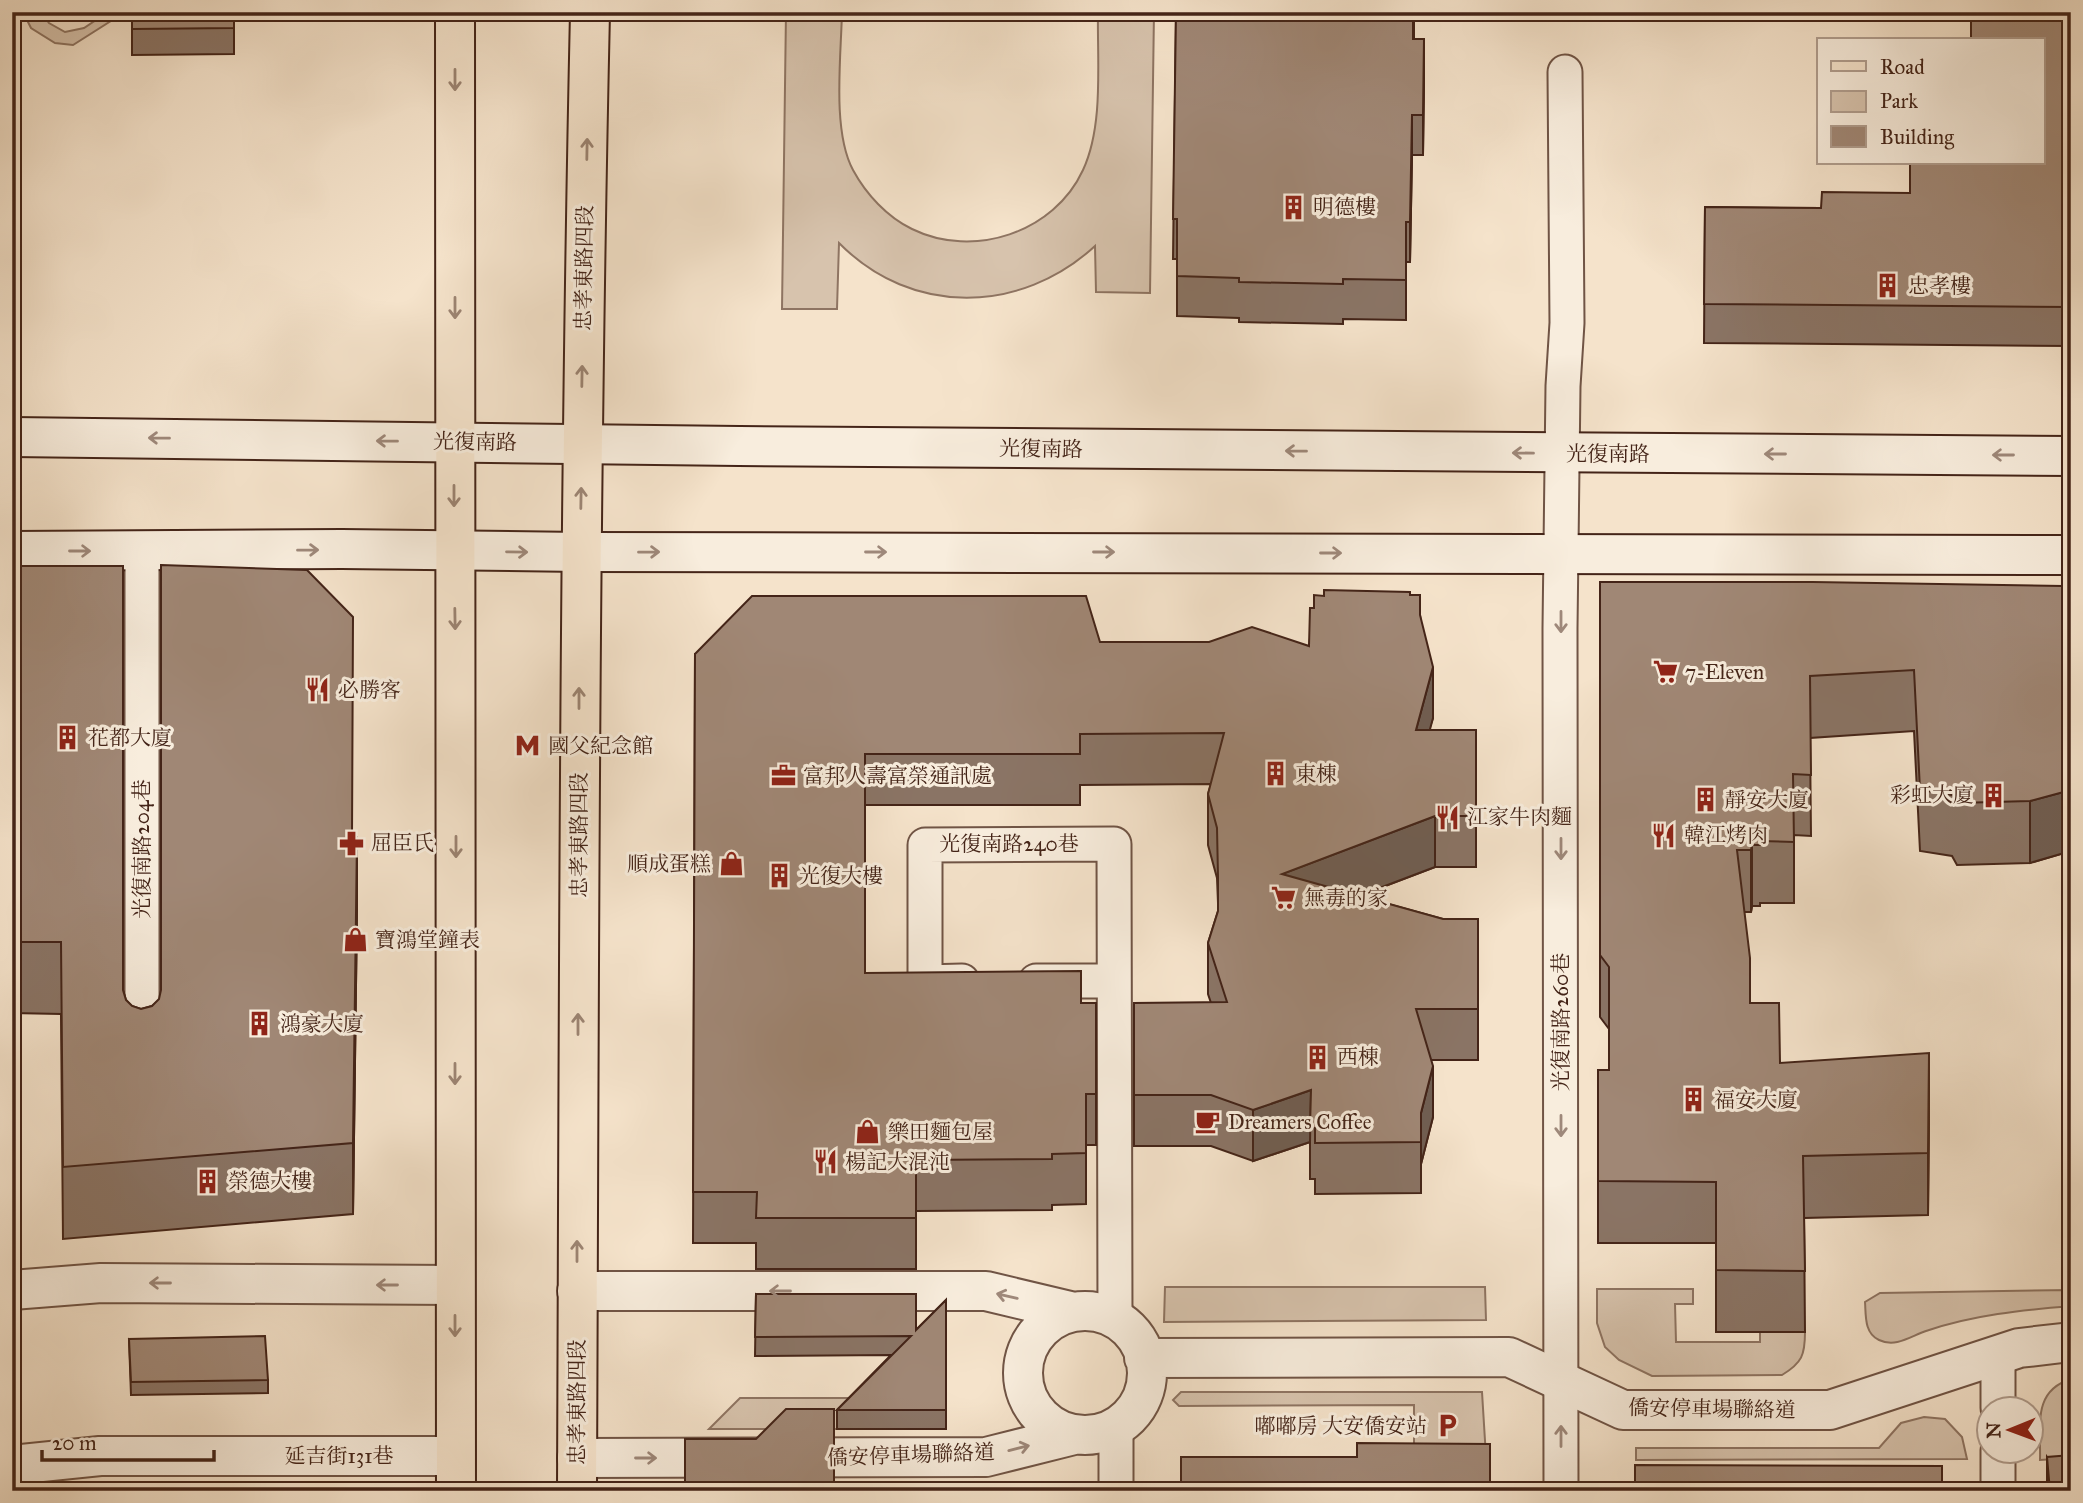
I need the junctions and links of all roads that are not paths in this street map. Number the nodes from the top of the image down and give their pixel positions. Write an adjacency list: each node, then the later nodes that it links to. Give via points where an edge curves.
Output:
1 (455, 12): 5 (main road, one-way to 5)
2 (590, 12): 6 (main road, 忠孝東路四段, one-way to 2)
3 (1565, 72): 7 (lane, 光復南路260巷, via 1567,323)
4 (12, 437): 5 (main road, 光復南路, one-way to 4)
5 (455, 442): 6 (main road, 光復南路); 11 (main road, one-way to 11)
6 (582, 445): 7 (main road, 光復南路, one-way to 6); 12 (main road, 忠孝東路四段, one-way to 6)
7 (1562, 454): 8 (main road, 光復南路, one-way to 7); 13 (lane, 光復南路260巷)
8 (2071, 456)
9 (12, 551): 10 (main road, one-way to 10)
10 (142, 551): 11 (main road, one-way to 11); 16 (lane, 光復南路204巷)
11 (454, 551): 12 (main road, one-way to 12); 17 (main road, one-way to 17)
12 (581, 552): 13 (main road, one-way to 13); 19 (main road, 忠孝東路四段, one-way to 12)
13 (1561, 553): 14 (main road); 25 (lane, 光復南路260巷, one-way to 25)
14 (2071, 555)
15 (1114, 981): 15 (lane, 光復南路240巷, via 1114,844 925,845 925,982); 21 (lane, 光復南路240巷)
16 (142, 1062)
17 (455, 1285): 18 (main road, one-way to 18, via 101,1283); 31 (main road, one-way to 31)
18 (12, 1290)
19 (577, 1291): 20 (main road, one-way to 19, via 986,1291); 32 (main road, 忠孝東路四段)
20 (1074, 1312): 21 (main road, via 1096,1312); 28 (main road, via 1054,1319 1037,1334 1026,1352 1022,1374 1037,1414 1054,1428)
21 (1115, 1319): 24 (main road, via 1132,1333)
22 (2071, 1342): 23 (main road, 僑安停車場聯絡道)
23 (1998, 1355): 25 (main road, 僑安停車場聯絡道, via 1830,1410 1623,1410); 26 (lane)
24 (1144, 1358): 25 (main road, 僑安停車場聯絡道, via 1509,1357); 27 (main road, via 1144,1395)
25 (1561, 1381): 34 (lane, 光復南路260巷, one-way to 25)
26 (1998, 1394)
27 (1116, 1427): 28 (main road, 僑安停車場聯絡道, via 1096,1435); 33 (lane)
28 (1074, 1435): 32 (main road, 僑安停車場聯絡道, one-way to 28, via 986,1457)
29 (1998, 1464): 35 (lane)
30 (12, 1465): 31 (main road, 延吉街131巷, via 100,1456)
31 (456, 1474)
32 (577, 1474)
33 (1116, 1491)
34 (1561, 1491)
35 (1998, 1491)

